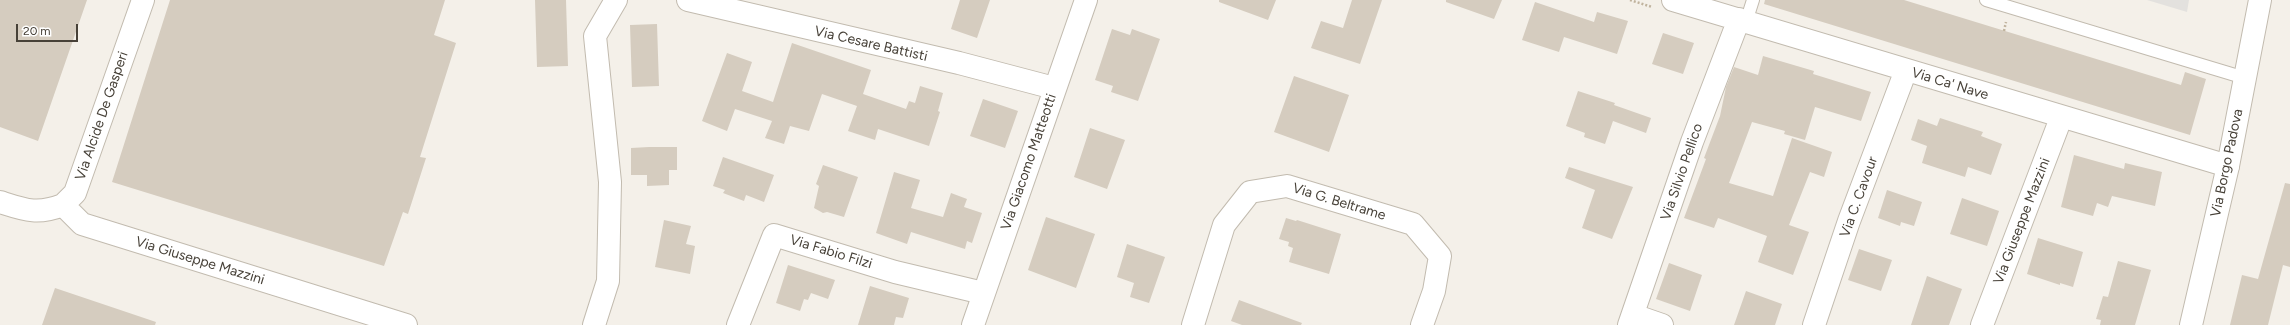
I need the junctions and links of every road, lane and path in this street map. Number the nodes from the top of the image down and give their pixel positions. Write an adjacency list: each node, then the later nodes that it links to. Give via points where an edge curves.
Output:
1 (143, 0): 16 (street, Via Alcide De Gasperi, via 75,192)
2 (616, 0): 20 (street, via 595,36 610,182 608,281)
3 (688, 0): 12 (street, Via Cesare Battisti, via 959,63)
4 (1086, 0): 12 (street, Via Giacomo Matteotti)
5 (1673, 0): 9 (street, Via Ca' Nave)
6 (1753, 0): 9 (lane)
7 (1986, 0): 11 (lane)
8 (2260, 0): 11 (street, Via Borgo Padova)
9 (1742, 21): 10 (street, Via Ca' Nave); 18 (street, Via Silvio Pellico, via 1692,142)
10 (1906, 70): 13 (street, Via Ca' Nave); 26 (street, Via C. Cavour, via 1849,221)
11 (2245, 78): 14 (street, Via Borgo Padova)
12 (1054, 88): 17 (street, Via Giacomo Matteotti)
13 (2061, 118): 14 (street, Via Ca' Nave); 27 (street, Via Giuseppe Mazzini)
14 (2228, 166): 28 (street, Via Borgo Padova)
15 (0, 202): 16 (street, via 31,212)
16 (63, 206): 19 (street, Via Giuseppe Mazzini, via 82,224)
17 (983, 293): 21 (street, Via Fabio Filzi, via 895,272 774,234); 22 (street, Via Giacomo Matteotti)
18 (1631, 320): 25 (street)
19 (406, 325)
20 (594, 325)
21 (738, 325)
22 (973, 325)
23 (1193, 325): 24 (street, Via G. Beltrame, via 1224,225 1250,192 1287,186 1413,224 1440,256 1434,291)
24 (1422, 325)
25 (1662, 325)
26 (1814, 325)
27 (1982, 325)
28 (2191, 325)

